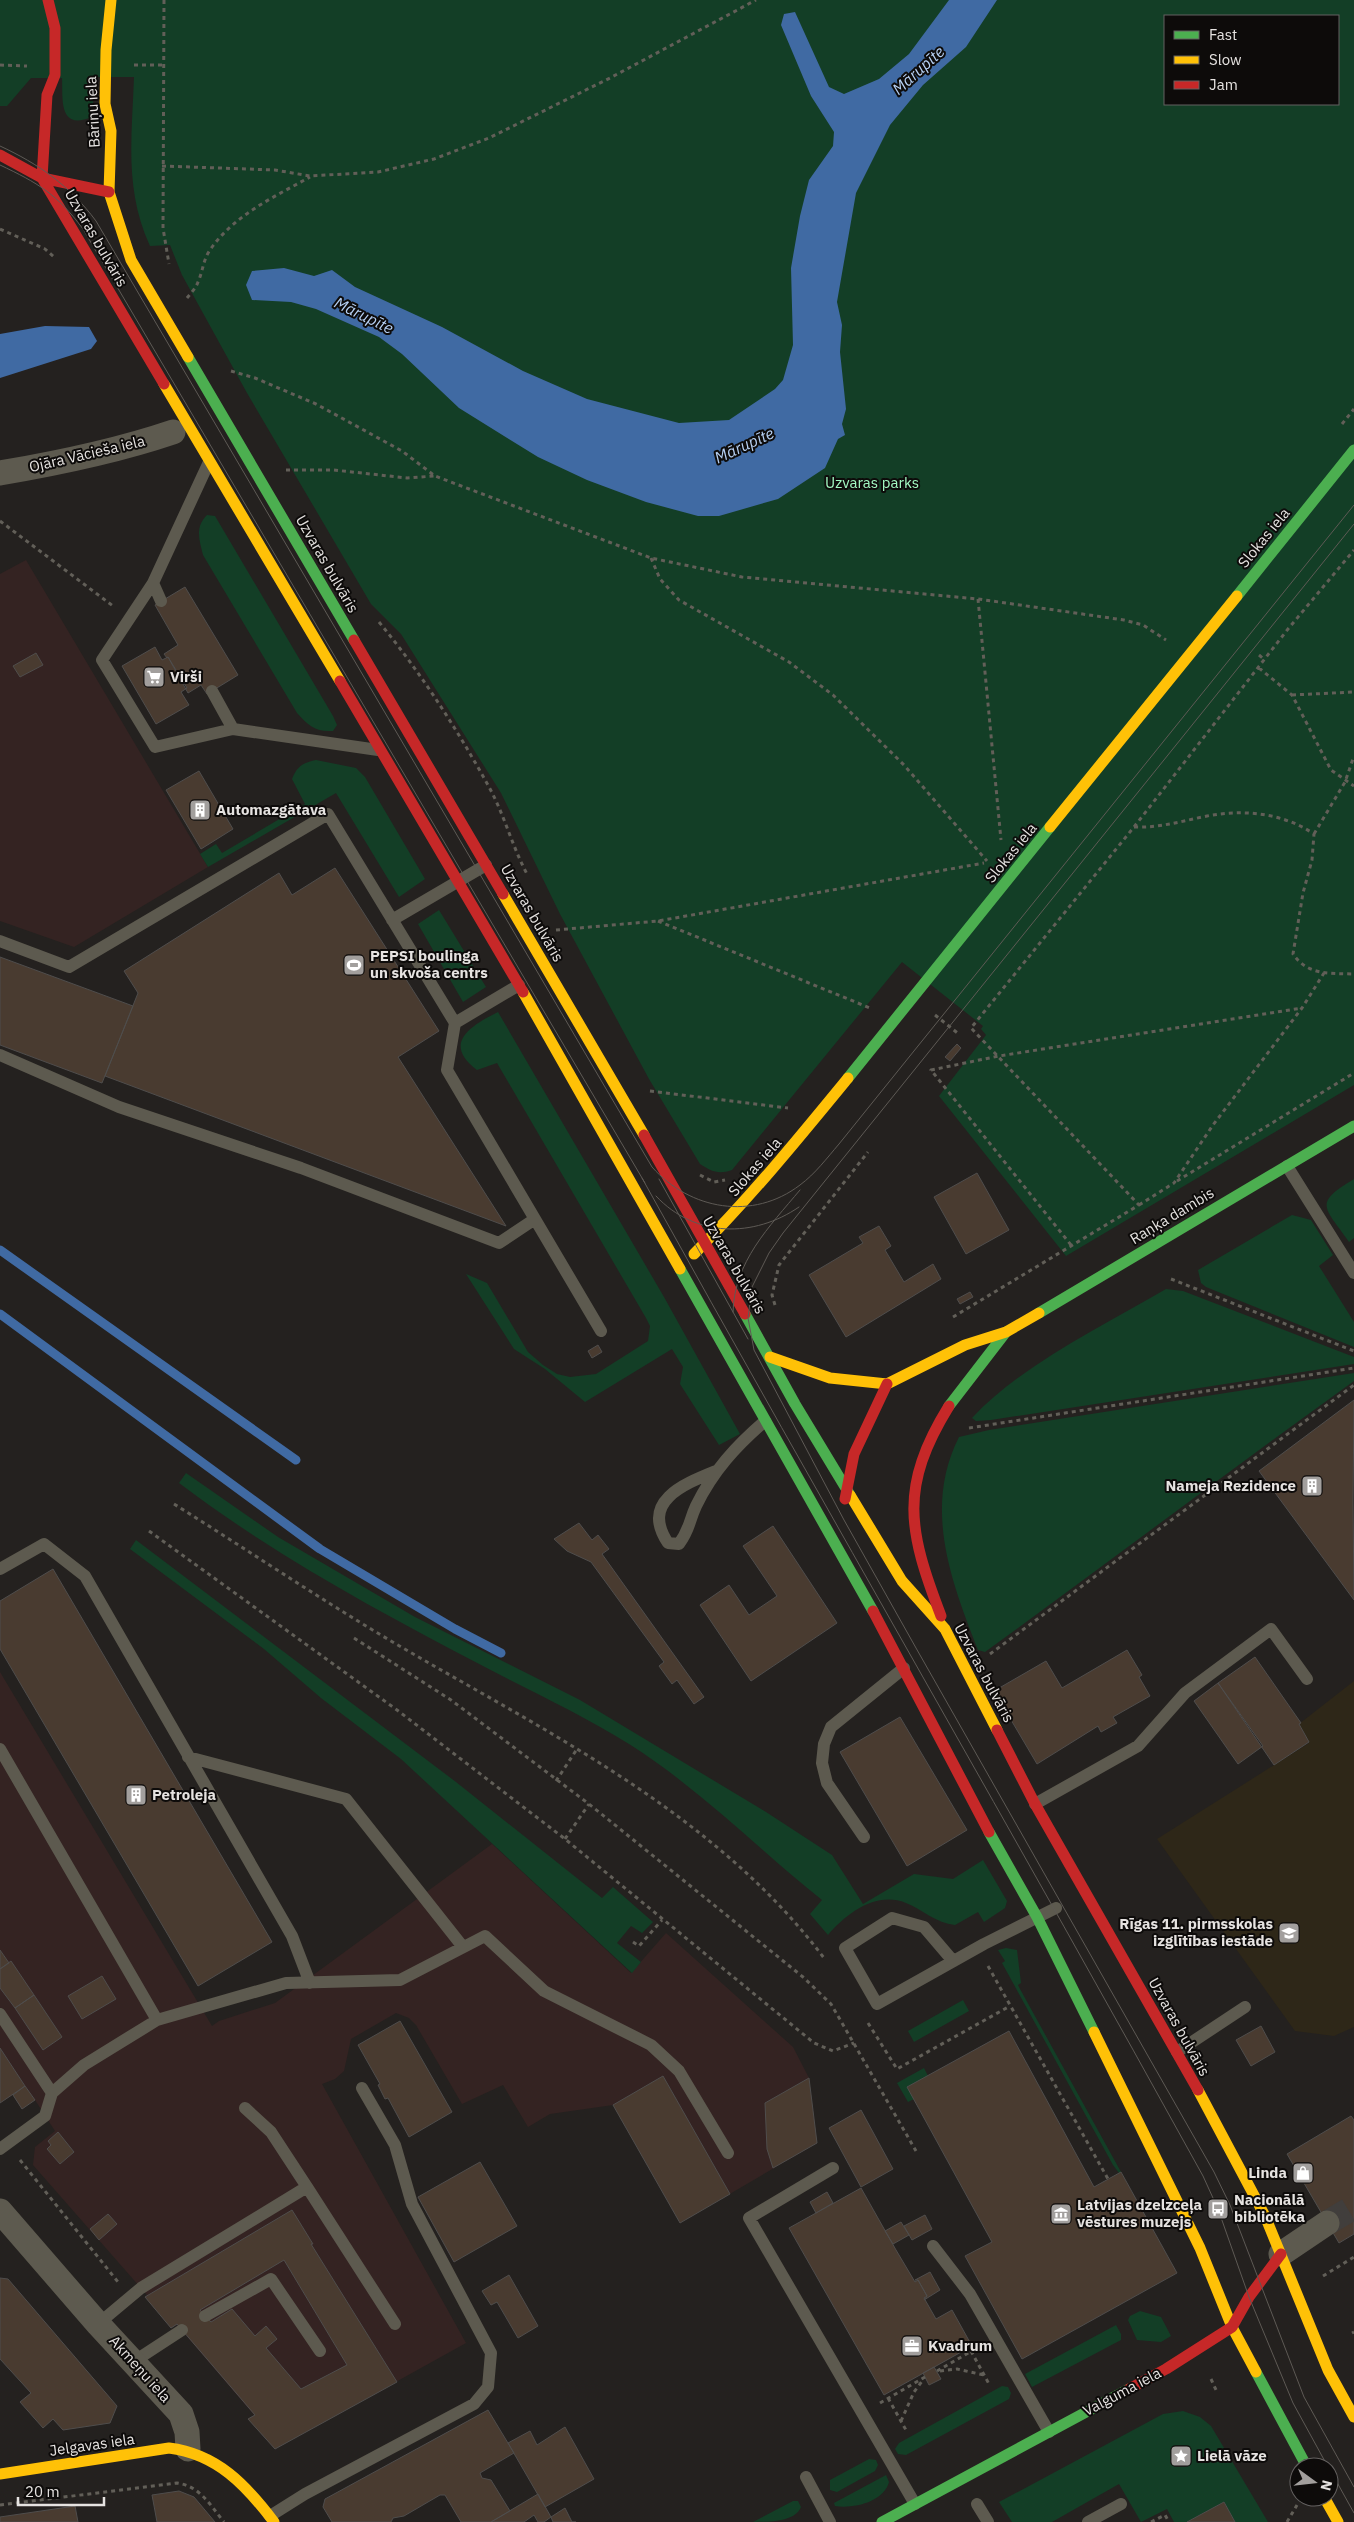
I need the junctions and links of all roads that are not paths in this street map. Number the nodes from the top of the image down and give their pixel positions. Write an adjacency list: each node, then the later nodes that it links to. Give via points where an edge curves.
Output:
1 (48, 0): 4 (main road, via 55,28 54,75 47,95)
2 (111, 0): 5 (main road, Bāriņu iela, via 105,104 111,131)
3 (0, 156): 4 (main road, Uzvaras bulvāris)
4 (42, 178): 5 (main road, Uzvaras bulvāris); 8 (main road, Uzvaras bulvāris)
5 (109, 192): 15 (main road, Uzvaras bulvāris, via 130,260)
6 (173, 432): 9 (street, Ojāra Vācieša iela, via 130,446)
7 (1354, 450): 25 (main road, Slokas iela, via 795,1144)
8 (209, 462): 10 (lane); 14 (main road, Uzvaras bulvāris)
9 (0, 473)
10 (152, 583): 11 (lane); 13 (lane, via 102,660 155,747)
11 (161, 601)
12 (212, 691): 13 (lane)
13 (233, 729): 14 (lane)
14 (379, 750): 16 (main road, Uzvaras bulvāris)
15 (486, 864): 16 (lane); 25 (main road, Uzvaras bulvāris)
16 (457, 882): 17 (lane); 19 (main road, Uzvaras bulvāris)
17 (392, 920): 18 (lane, via 328,814 69,967); 20 (lane)
18 (0, 940)
19 (519, 985): 20 (lane); 26 (main road, Uzvaras bulvāris)
20 (455, 1023): 24 (lane, via 447,1070)
21 (0, 1056): 24 (lane, via 119,1107 301,1168 499,1243)
22 (1354, 1126): 23 (main road, Raņķa dambis)
23 (1287, 1166): 27 (lane); 29 (main road, Raņķa dambis)
24 (536, 1219): 28 (lane)
25 (706, 1242): 26 (main road, Slokas iela); 30 (main road, Uzvaras bulvāris)
26 (680, 1266): 32 (main road, Uzvaras bulvāris)
27 (1354, 1273)
28 (601, 1331)
29 (1006, 1332): 31 (main road, Raņķa dambis, via 965,1345); 39 (main road, Raņķa dambis, via 958,1390 929,1436 918,1467 912,1508 918,1550)
30 (770, 1357): 31 (main road, via 830,1378); 34 (main road, Uzvaras bulvāris)
31 (887, 1384): 34 (main road, via 865,1424)
32 (765, 1421): 33 (lane, via 733,1449); 37 (main road, Uzvaras bulvāris)
33 (716, 1470): 33 (lane, via 695,1507 688,1532 679,1544 668,1543 660,1532 659,1513 668,1495)
34 (845, 1487): 35 (main road); 39 (main road, Uzvaras bulvāris, via 902,1581)
35 (844, 1512)
36 (843, 1535): 37 (main road)
37 (842, 1554): 40 (main road, Uzvaras bulvāris)
38 (0, 1569): 43 (lane, via 44,1544 85,1576)
39 (945, 1629): 44 (main road, Uzvaras bulvāris)
40 (904, 1668): 45 (lane, via 832,1727 824,1744 822,1764 827,1783); 47 (main road, Uzvaras bulvāris, via 988,1830)
41 (1307, 1679): 44 (lane, via 1271,1629 1185,1693 1138,1746)
42 (0, 1749): 53 (lane)
43 (188, 1757): 48 (lane, via 346,1799); 50 (lane, via 292,1936)
44 (1035, 1804): 54 (main road, Uzvaras bulvāris)
45 (864, 1837)
46 (1056, 1908): 47 (lane)
47 (1038, 1917): 49 (lane); 69 (main road, Uzvaras bulvāris, via 1200,2248)
48 (464, 1947): 50 (lane, via 400,1980); 59 (lane, via 485,1936 544,1991 651,2046 679,2071)
49 (953, 1961): 49 (lane, via 877,2004 845,1948 892,1918 924,1927)
50 (310, 1983): 53 (lane, via 286,1983)
51 (1245, 2007): 54 (lane)
52 (0, 2014): 56 (lane)
53 (157, 2020): 56 (lane, via 84,2065)
54 (1177, 2052): 65 (main road, Uzvaras bulvāris, via 1265,2216)
55 (362, 2088): 83 (lane, via 395,2145 412,2204 491,2353 488,2387 474,2404 305,2494)
56 (52, 2093): 58 (lane, via 45,2116)
57 (245, 2108): 61 (lane, via 271,2132)
58 (4, 2147)
59 (728, 2153)
60 (833, 2168): 79 (lane, via 749,2218)
61 (307, 2187): 67 (lane, via 130,2296); 68 (lane)
62 (4, 2223): 67 (street, Akmeņu iela)
63 (1327, 2223): 65 (street)
64 (933, 2246): 74 (lane, via 970,2294)
65 (1281, 2254): 69 (main road, via 1248,2297); 73 (main road, Uzvaras bulvāris, via 1328,2370)
66 (205, 2316): 71 (lane, via 271,2279)
67 (98, 2324): 72 (street, Akmeņu iela)
68 (395, 2324)
69 (1232, 2327): 74 (main road, Valguma iela, via 1166,2368); 76 (main road, Uzvaras bulvāris)
70 (182, 2330): 72 (lane)
71 (320, 2351)
72 (133, 2362): 75 (street, Akmeņu iela, via 180,2414 187,2432)
73 (1354, 2417)
74 (1049, 2432): 79 (main road, Valguma iela)
75 (188, 2449): 77 (main road, Jelgavas iela, via 169,2448); 83 (main road, via 210,2458 231,2473)
76 (1302, 2457)
77 (0, 2474)
78 (806, 2477): 84 (lane)
79 (915, 2504): 85 (main road, Valguma iela)
80 (977, 2504): 86 (lane)
81 (1121, 2504): 87 (lane)
82 (1330, 2507): 88 (main road)
83 (272, 2519)
84 (830, 2522)
85 (882, 2522)
86 (988, 2522)
87 (1088, 2522)
88 (1338, 2522)

